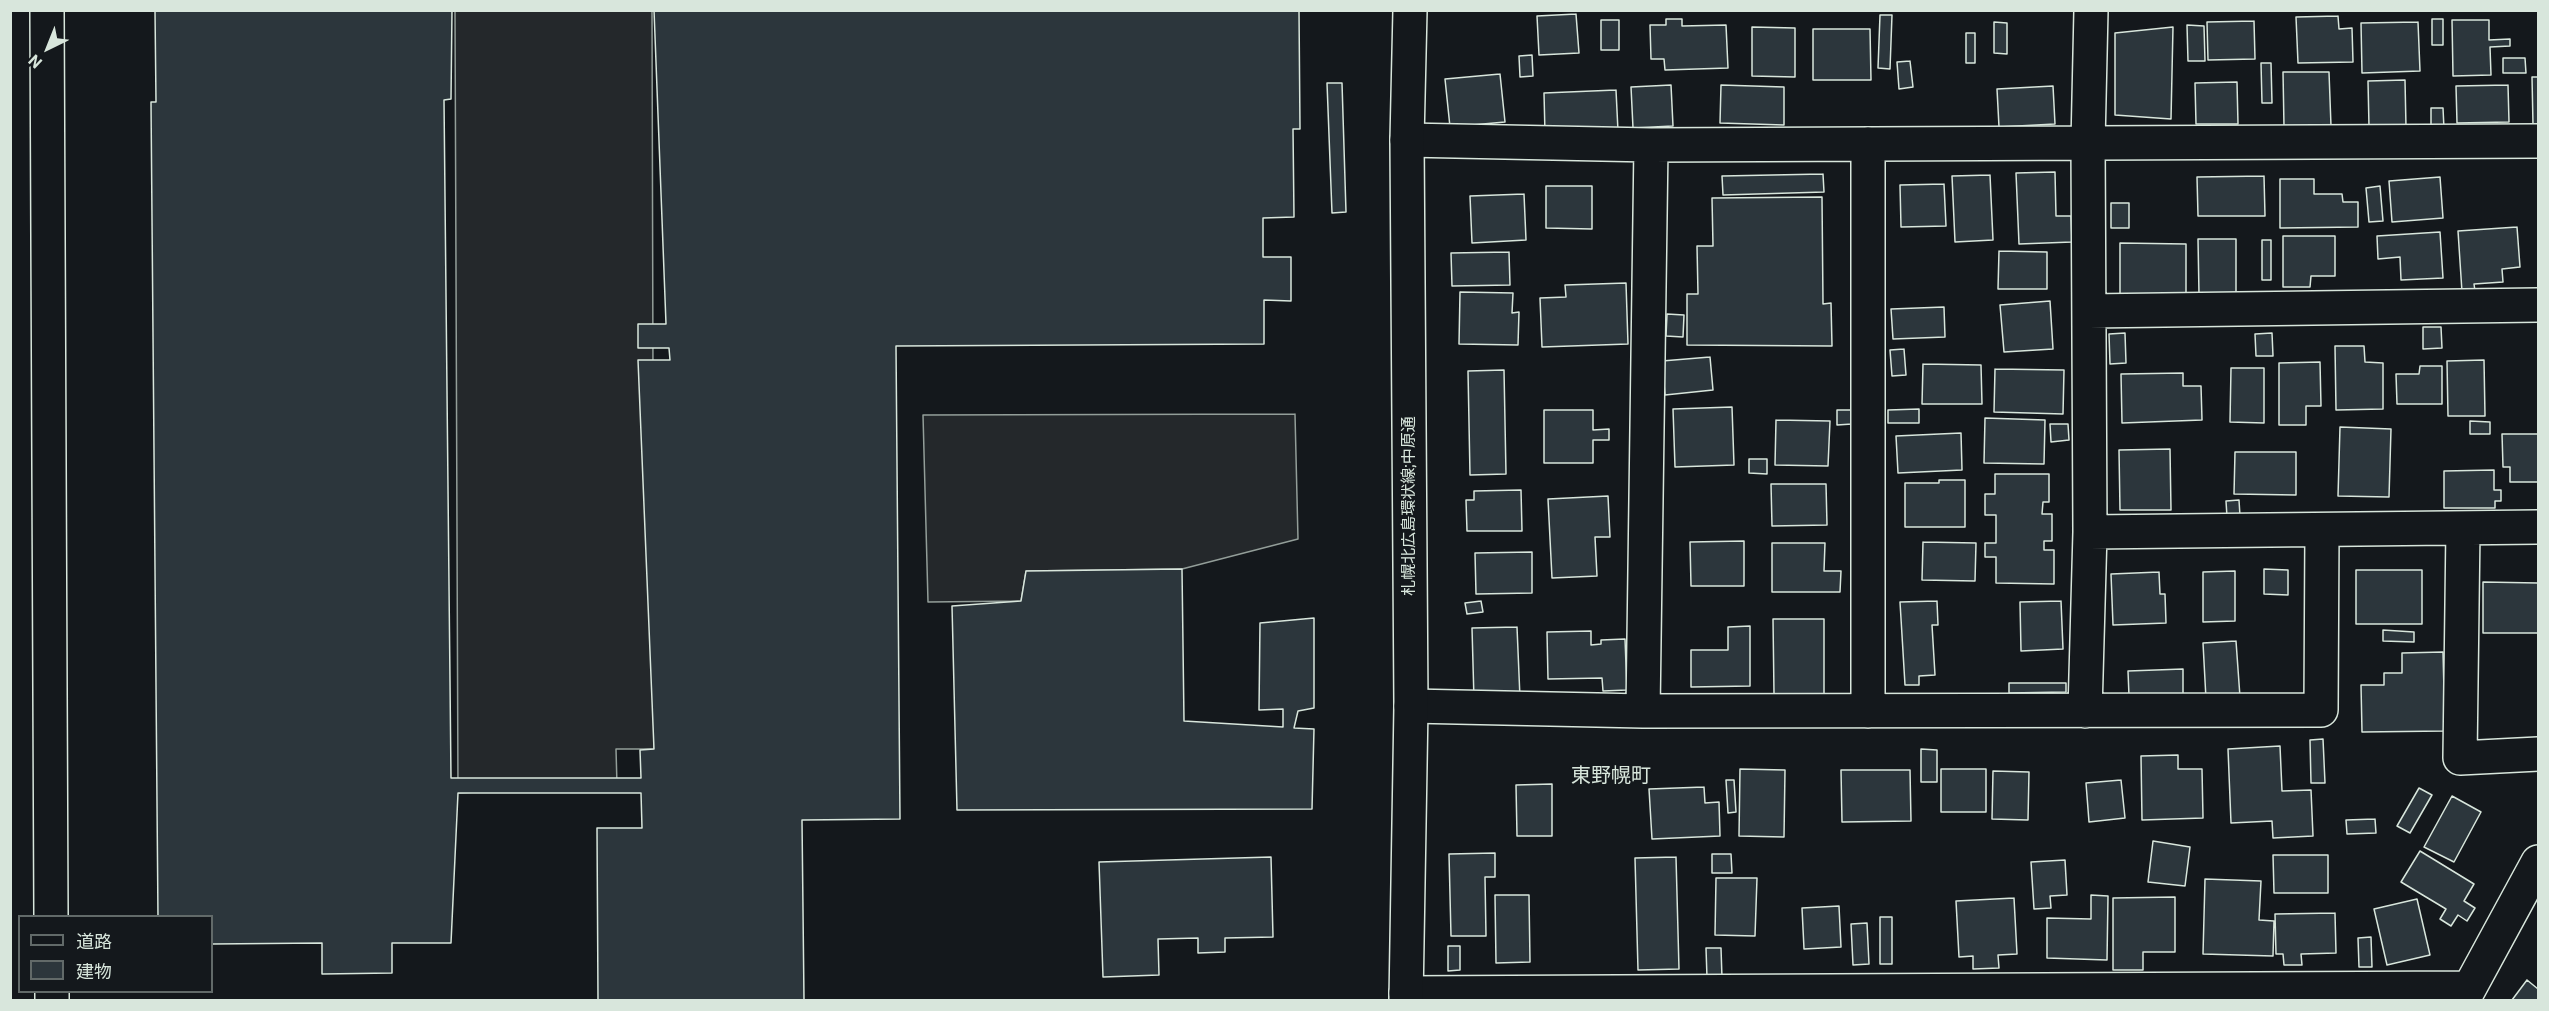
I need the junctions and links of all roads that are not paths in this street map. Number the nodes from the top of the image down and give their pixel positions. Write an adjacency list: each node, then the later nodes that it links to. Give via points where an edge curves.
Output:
1 (47, 10): 21 (street)
2 (1410, 10): 4 (street, 札幌北広島環状線;中原通)
3 (2091, 10): 6 (street)
4 (1407, 140): 7 (street); 15 (street, 札幌北広島環状線;中原通)
5 (2538, 141): 6 (street)
6 (2088, 143): 8 (street); 10 (street)
7 (1651, 144): 8 (street); 16 (street)
8 (1868, 144): 17 (street)
9 (2538, 305): 10 (street)
10 (2089, 311): 14 (street)
11 (2538, 527): 12 (street)
12 (2463, 528): 13 (street); 19 (street, via 2460,758)
13 (2322, 530): 14 (street); 18 (street, via 2321,710)
14 (2090, 532): 18 (street)
15 (1411, 706): 16 (street); 23 (street, 札幌北広島環状線;中原通)
16 (1643, 711): 17 (street)
17 (1868, 711): 18 (street)
18 (2085, 711)
19 (2538, 754)
20 (2538, 862): 22 (street)
21 (51, 915)
22 (2466, 994): 23 (street)
23 (1406, 997)

